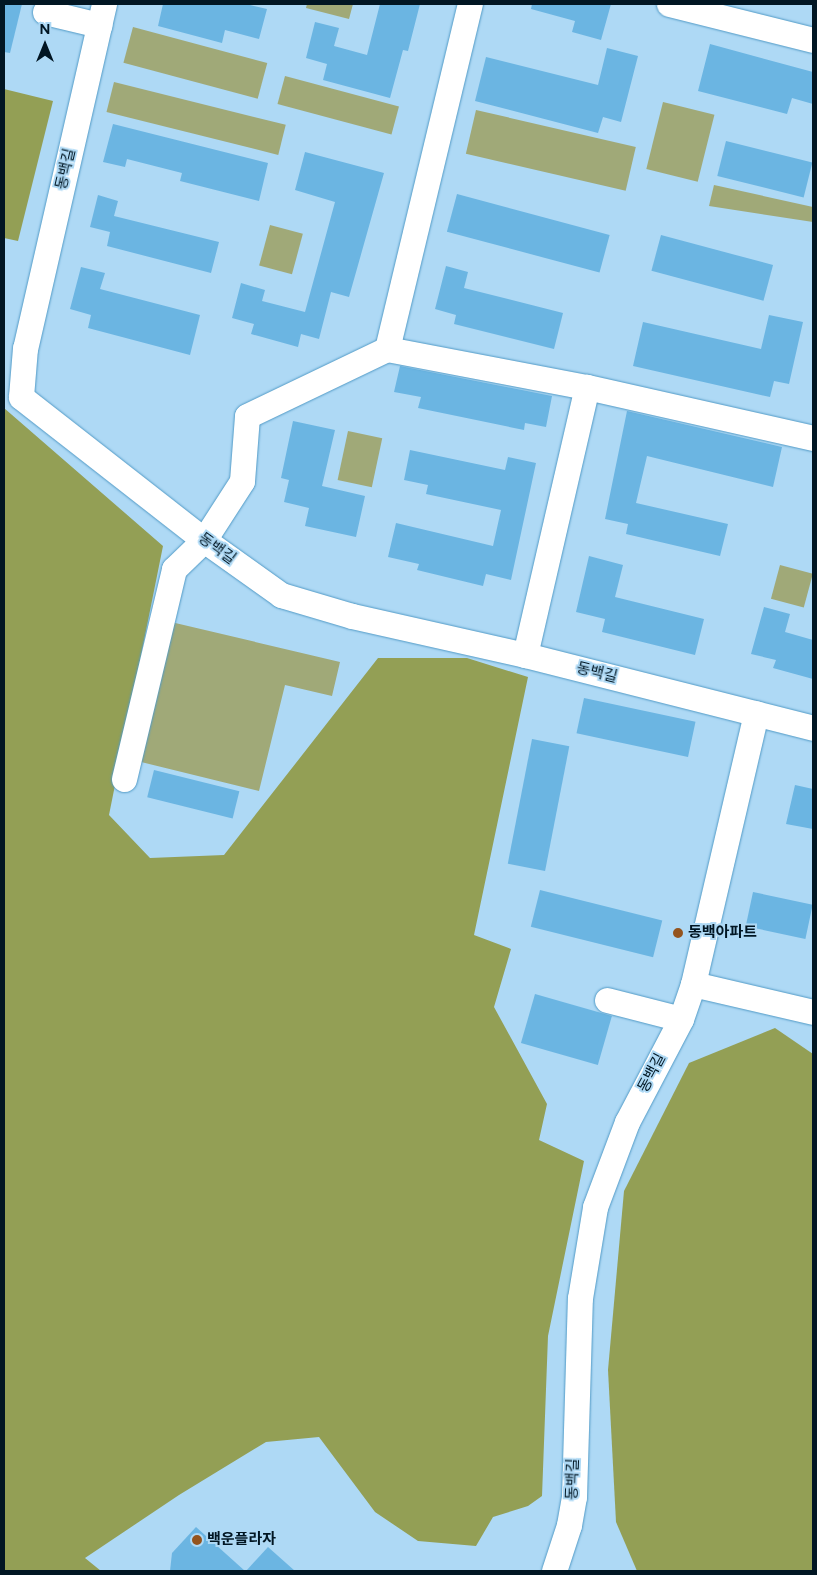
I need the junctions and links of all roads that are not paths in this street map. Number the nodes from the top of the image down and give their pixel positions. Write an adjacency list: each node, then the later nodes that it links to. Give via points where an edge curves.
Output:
1 (470, 4): 6 (street)
2 (677, 5): 5 (street)
3 (45, 12): 4 (street)
4 (102, 14): 7 (street, 동백길)
5 (813, 40)
6 (387, 348): 8 (street); 10 (street, via 247,416 242,481)
7 (14, 354): 10 (street, 동백길, via 21,397)
8 (587, 387): 9 (street); 11 (street)
9 (813, 438)
10 (204, 540): 11 (street, 동백길, via 281,595 352,616); 14 (street, via 174,569)
11 (525, 655): 12 (street, 동백길)
12 (756, 713): 13 (street); 15 (street, 동백길)
13 (813, 728)
14 (124, 779)
15 (693, 984): 17 (street); 18 (street, 동백길)
16 (607, 1000): 18 (street)
17 (813, 1012)
18 (682, 1019): 19 (street, 동백길, via 626,1122 594,1207 580,1298 574,1497)
19 (554, 1571)

